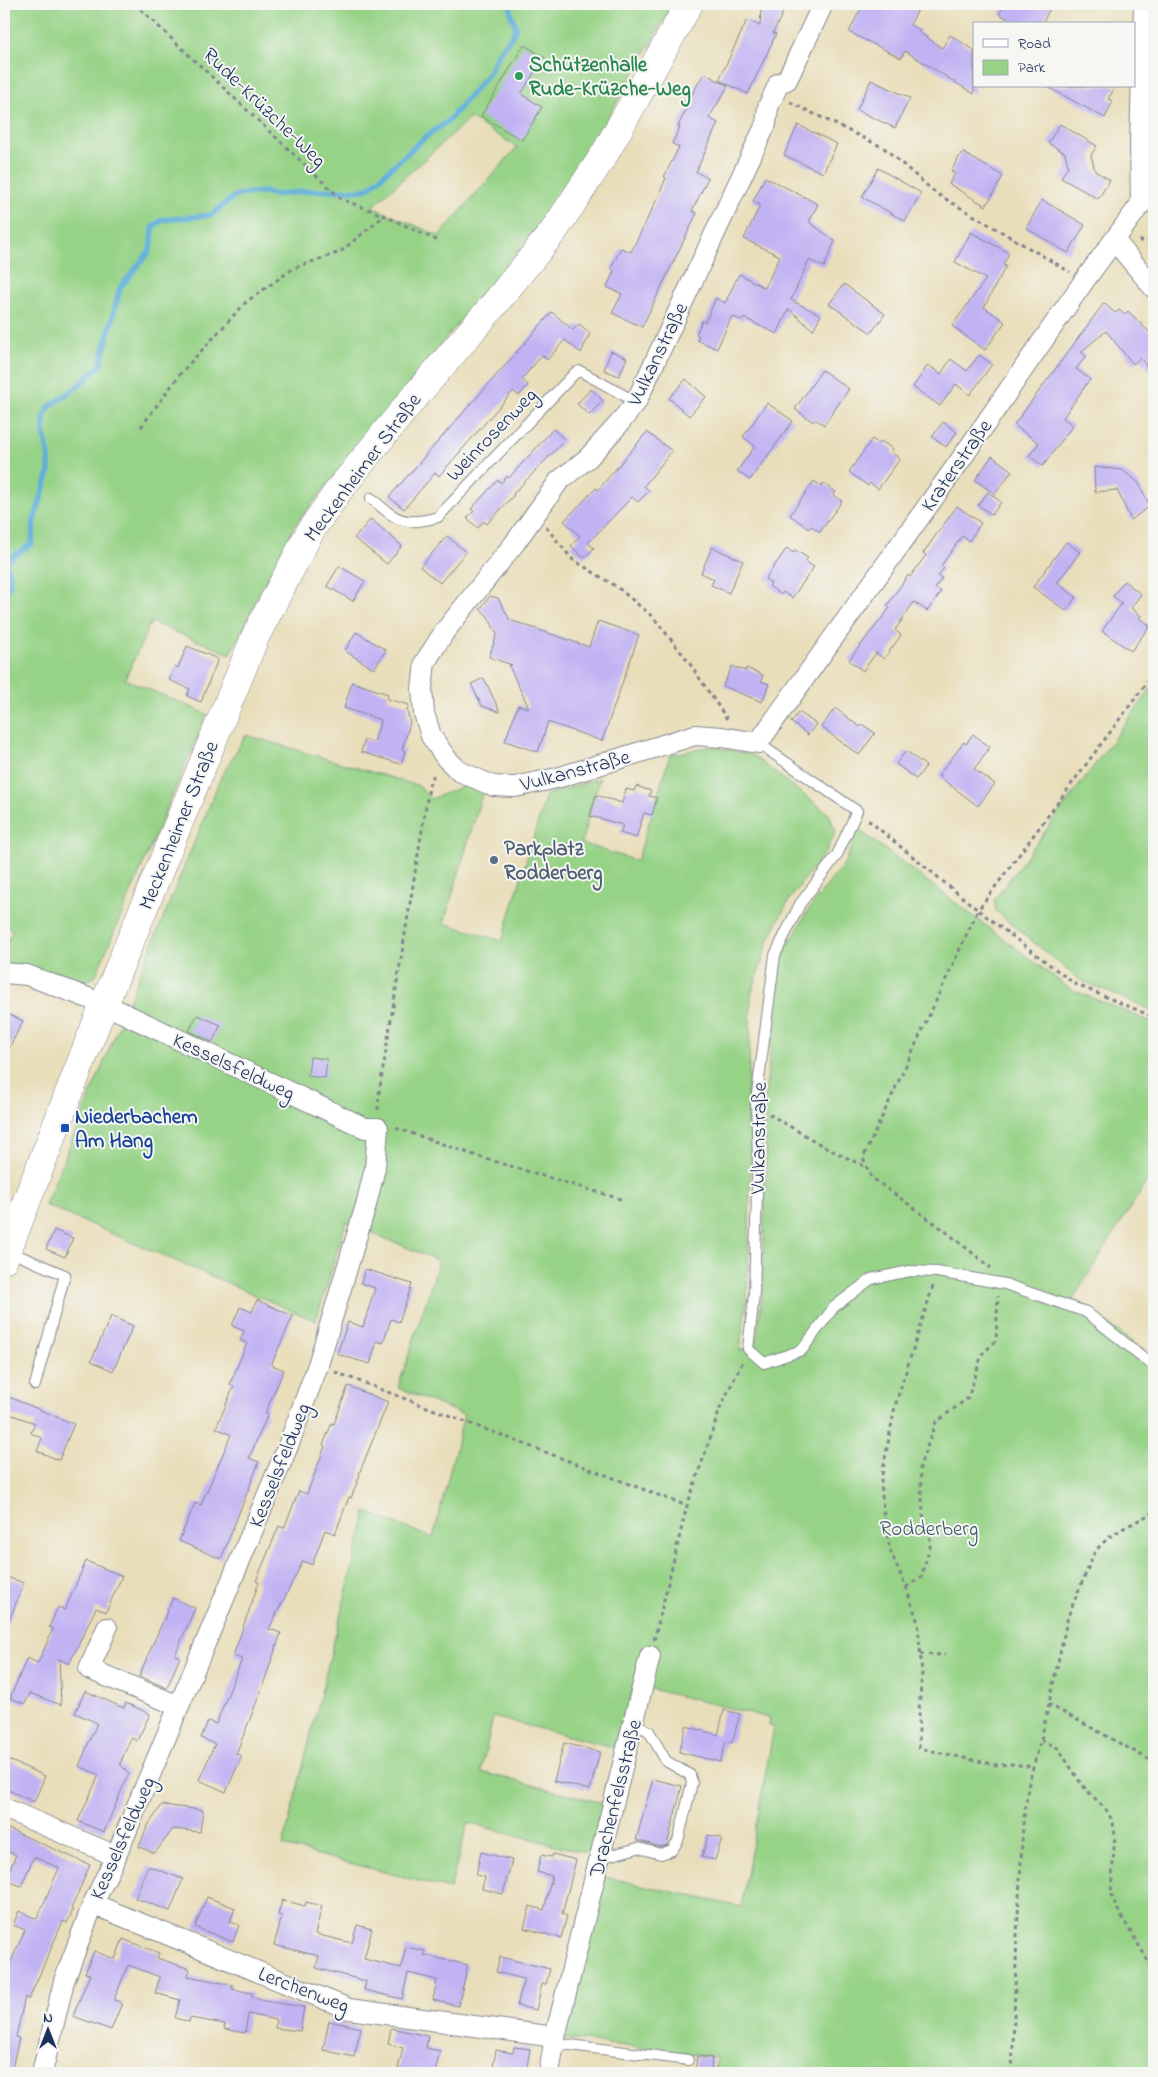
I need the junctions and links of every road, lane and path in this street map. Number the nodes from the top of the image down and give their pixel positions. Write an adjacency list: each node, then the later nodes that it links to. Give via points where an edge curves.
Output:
1 (135, 4): 8 (path, Rude-Krüzche-Weg, via 341,199)
2 (689, 4): 24 (main road, Meckenheimer Straße, via 604,155 552,232 405,408 311,530 256,635)
3 (823, 4): 5 (street, Vulkanstraße, via 787,80 779,84)
4 (1144, 4): 7 (street, via 1140,144)
5 (774, 94): 12 (path, via 884,148 937,194); 14 (street, Vulkanstraße, via 766,124)
6 (1154, 186): 7 (street, Kraterstraße)
7 (1147, 211): 10 (street, Kraterstraße); 11 (path)
8 (385, 216): 9 (path, Rude-Krüzche-Weg); 15 (path, via 340,252 294,268 246,302 181,373)
9 (438, 241)
10 (1115, 241): 12 (street, Kraterstraße); 13 (street)
11 (1154, 258)
12 (1084, 281): 19 (street, Kraterstraße, via 957,465)
13 (1154, 288)
14 (636, 402): 16 (lane, Weinrosenweg, via 580,371 438,517 420,522 403,521 392,517); 20 (street, Vulkanstraße, via 588,458 559,481 425,662 424,714 431,736)
15 (141, 427)
16 (371, 498)
17 (559, 543): 19 (path, via 572,559 617,587 653,618)
18 (1154, 673): 22 (path)
19 (749, 742): 20 (street, Vulkanstraße, via 695,735 558,778 515,787 493,786 475,779 459,771); 21 (lane, Vulkanstraße)
20 (446, 758): 27 (path, via 430,781 379,1092)
21 (857, 811): 22 (path); 26 (lane, Vulkanstraße, via 837,855 800,904 775,955)
22 (978, 910): 25 (path, via 1074,984); 28 (path, via 863,1158)
23 (4, 973): 24 (street, Kesselsfeldweg, via 27,975)
24 (104, 1004): 27 (street, Kesselsfeldweg, via 365,1128); 30 (main road, Meckenheimer Straße)
25 (1154, 1017)
26 (756, 1102): 28 (path, via 766,1112 822,1146); 33 (lane, Vulkanstraße, via 758,1157 754,1295)
27 (378, 1128): 29 (path, via 396,1128); 34 (street, Kesselsfeldweg, via 375,1168 366,1205)
28 (867, 1167): 32 (path, via 871,1177 980,1259 1001,1276)
29 (624, 1200)
30 (5, 1255): 36 (lane, via 65,1275)
31 (937, 1272): 32 (lane); 33 (lane, via 910,1271 871,1279 834,1307 802,1350 764,1363); 39 (path, via 894,1406 881,1480 890,1550)
32 (1005, 1284): 35 (lane, via 1086,1312); 39 (path, via 998,1293 996,1341 982,1354 968,1398 936,1422 920,1466 923,1514 931,1543 921,1578)
33 (748, 1349): 37 (path, via 721,1406)
34 (318, 1365): 37 (path); 45 (street, Kesselsfeldweg, via 288,1446)
35 (1154, 1366)
36 (36, 1385)
37 (688, 1506): 43 (path)
38 (1154, 1512): 44 (path, via 1122,1528 1095,1551 1068,1616)
39 (906, 1587): 41 (path, via 918,1623)
40 (106, 1628): 45 (street, via 89,1669)
41 (920, 1654): 42 (path); 49 (path, via 919,1748 996,1766)
42 (944, 1655)
43 (650, 1656): 46 (street, Drachenfelsstraße)
44 (1048, 1704): 47 (path); 48 (path)
45 (178, 1706): 51 (street, Kesselsfeldweg)
46 (634, 1722): 52 (street, Drachenfelsstraße); 52 (lane, via 649,1731 666,1761 690,1775 692,1783 678,1840 672,1850 661,1854 638,1848)
47 (1041, 1740): 49 (path); 54 (path, via 1058,1748 1082,1785 1108,1812 1115,1835 1112,1892 1116,1907)
48 (1154, 1762)
49 (1033, 1767): 59 (path, via 1023,1824)
50 (4, 1808): 51 (street)
51 (116, 1856): 53 (street, Kesselsfeldweg)
52 (600, 1858): 55 (street, Drachenfelsstraße)
53 (93, 1904): 55 (street, Lerchenweg, via 349,2009); 57 (street, Kesselsfeldweg, via 64,1981)
54 (1154, 1971)
55 (555, 2040): 56 (lane); 58 (street, Drachenfelsstraße)
56 (688, 2060)
57 (42, 2073)
58 (549, 2073)
59 (1012, 2073)

